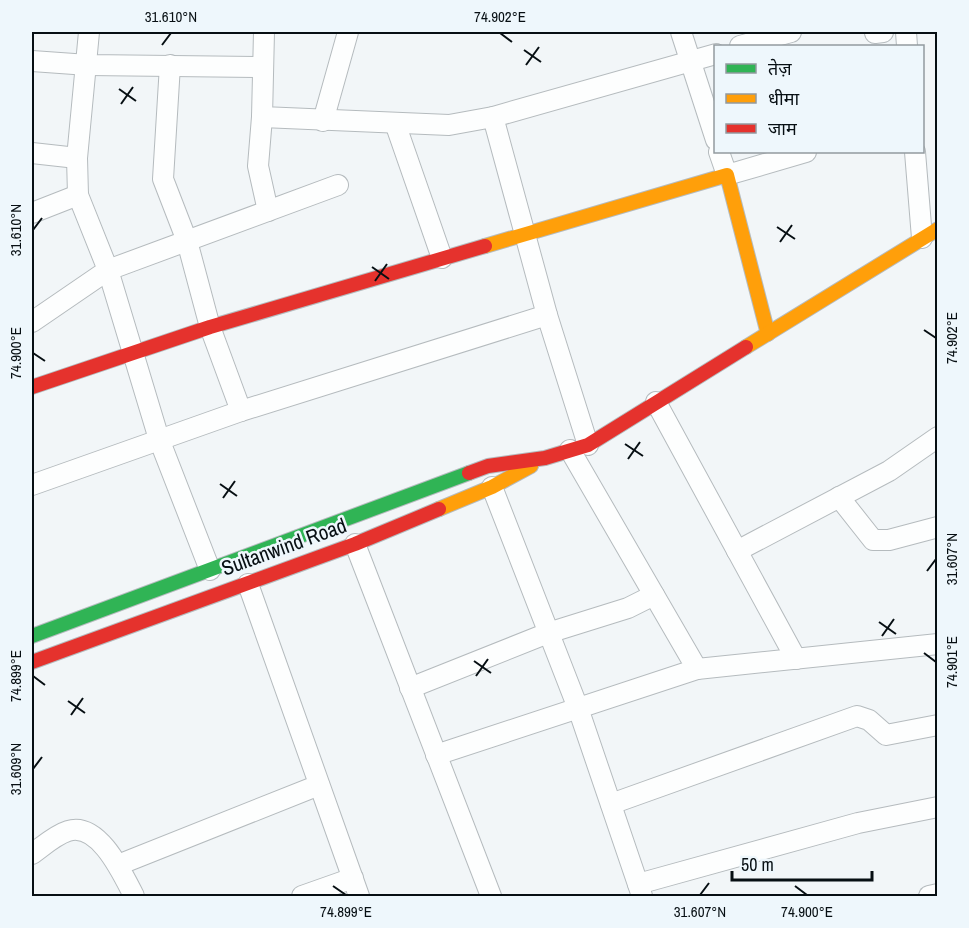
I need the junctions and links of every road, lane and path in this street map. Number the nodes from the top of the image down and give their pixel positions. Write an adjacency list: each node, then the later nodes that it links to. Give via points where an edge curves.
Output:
1 (89, 32): 10 (street)
2 (264, 32): 12 (street)
3 (348, 32): 15 (street)
4 (681, 32): 9 (street)
5 (791, 32): 6 (street)
6 (744, 45)
7 (714, 55): 9 (street)
8 (32, 61): 10 (street)
9 (690, 62): 14 (street); 17 (street)
10 (88, 65): 11 (street); 22 (street)
11 (170, 65): 12 (street); 30 (street, via 163,179)
12 (262, 67): 13 (street)
13 (262, 117): 15 (street); 26 (street, via 258,166)
14 (493, 117): 16 (street, via 449,125); 29 (street)
15 (323, 121): 16 (street)
16 (395, 123): 31 (street)
17 (714, 134)
18 (32, 153): 22 (street)
19 (719, 153): 23 (street)
20 (802, 153): 23 (street)
21 (915, 153): 28 (street)
22 (77, 158): 25 (street)
23 (727, 174): 29 (main road); 36 (main road)
24 (338, 185): 26 (street)
25 (78, 195): 27 (street); 32 (street)
26 (268, 211): 30 (street)
27 (32, 213)
28 (930, 233): 36 (main road)
29 (525, 234): 31 (main road); 33 (street)
30 (187, 241): 32 (street); 35 (street)
31 (442, 258): 35 (main road)
32 (108, 270): 34 (street); 37 (street)
33 (547, 315): 40 (street); 43 (street)
34 (32, 322)
35 (210, 327): 37 (main road); 40 (street)
36 (768, 334): 39 (main road)
37 (134, 353): 38 (main road); 42 (street)
38 (32, 387)
39 (656, 402): 43 (main road); 50 (street)
40 (241, 411): 42 (street)
41 (938, 437): 47 (street, via 889,471)
42 (159, 439): 45 (street); 51 (street)
43 (579, 447): 44 (main road); 53 (street)
44 (545, 458): 46 (main road, Sultanwind Road); 51 (main road, via 488,466)
45 (32, 485)
46 (492, 488): 49 (main road, Sultanwind Road); 54 (street)
47 (840, 497): 48 (street, via 867,535 878,542); 50 (street)
48 (938, 527)
49 (355, 544): 52 (main road, Sultanwind Road); 60 (street)
50 (737, 550): 57 (street)
51 (210, 570): 55 (main road)
52 (248, 584): 58 (main road, Sultanwind Road); 64 (street)
53 (654, 595): 54 (street, via 628,608); 59 (street)
54 (548, 633): 60 (street); 61 (street)
55 (32, 636)
56 (938, 644): 57 (street)
57 (796, 659): 59 (street)
58 (32, 662)
59 (697, 669): 61 (street)
60 (410, 688): 63 (street)
61 (578, 708): 63 (street); 65 (street)
62 (938, 725): 65 (street, via 886,735 869,720 857,716)
63 (436, 755): 75 (street)
64 (319, 785): 68 (street); 69 (street)
65 (611, 804): 70 (street)
66 (938, 807): 70 (street, via 858,823)
67 (32, 854): 68 (street, via 68,831 82,831 94,837)
68 (118, 865): 72 (street)
69 (352, 878): 73 (street); 74 (street)
70 (640, 890)
71 (938, 894): 76 (street)
72 (134, 897)
73 (302, 897)
74 (359, 897)
75 (491, 897)
76 (929, 897)

